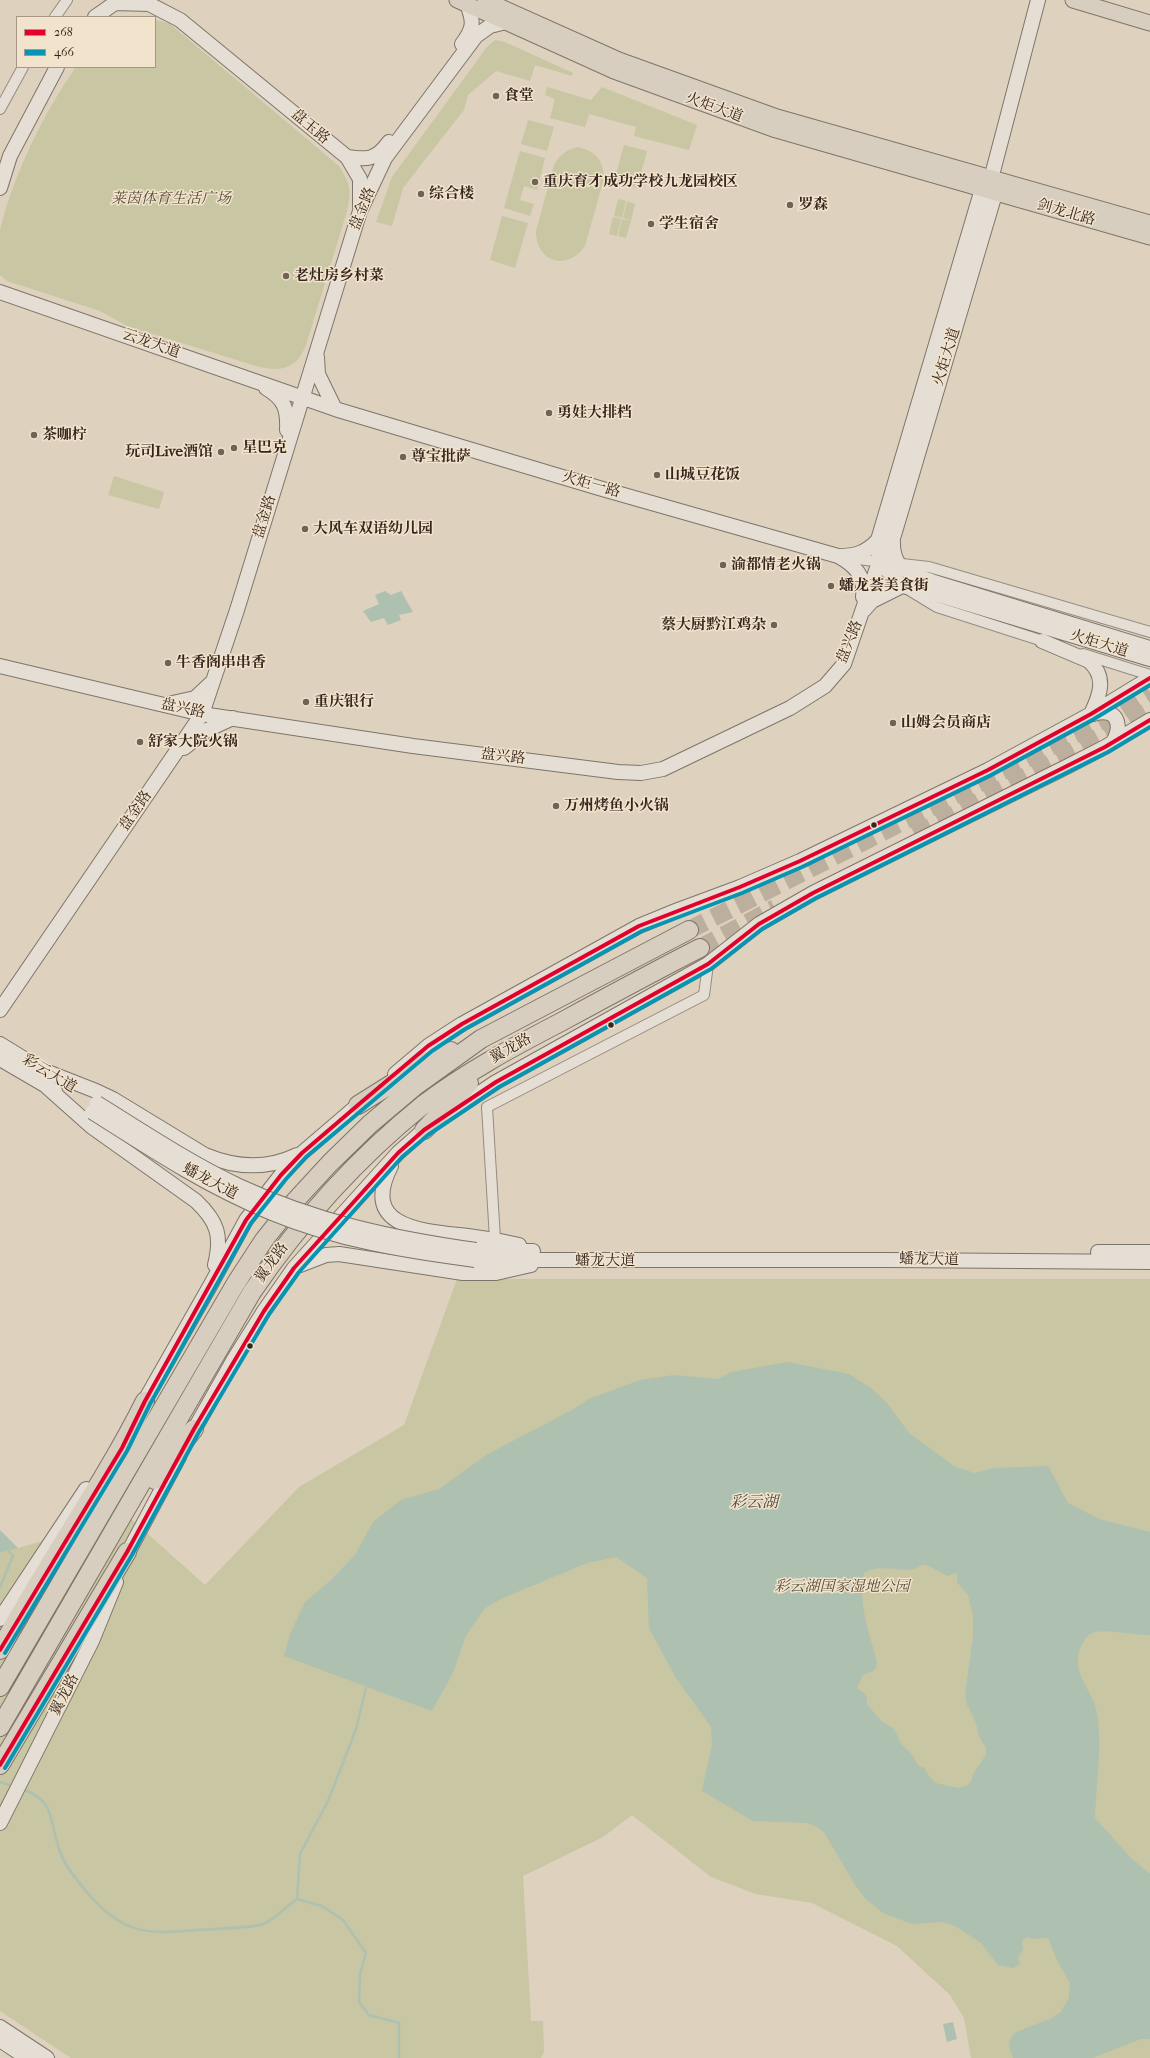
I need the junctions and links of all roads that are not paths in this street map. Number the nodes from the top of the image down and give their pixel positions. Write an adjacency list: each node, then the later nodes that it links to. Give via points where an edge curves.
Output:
1 (67, 0): 7 (street)
2 (486, 0): 15 (main road, 火炬大道, via 618,60 721,98)
3 (1038, 0): 15 (main road)
4 (1073, 0): 10 (main road)
5 (113, 2): 8 (main road, 盘玉路); 14 (main road, 盘玉路, via 149,4 180,20)
6 (462, 2): 9 (main road, 火炬大道); 14 (main road, via 472,18 471,32 381,153 366,160)
7 (56, 16)
8 (96, 16)
9 (506, 22): 15 (main road, 火炬大道, via 614,71 718,110 774,129); 17 (main road, 盘金路, via 490,26 476,36 386,158)
10 (1150, 23)
11 (22, 68): 13 (street)
12 (56, 68): 16 (main road, via 10,156)
13 (0, 109)
14 (347, 157): 17 (main road, via 360,179)
15 (990, 187): 18 (main road, 剑龙北路); 19 (main road, 剑龙北路); 26 (main road, 火炬大道); 27 (main road, 火炬大道)
16 (0, 188)
17 (360, 211): 21 (main road, 盘金路)
18 (1150, 223)
19 (1150, 237)
20 (0, 292): 22 (main road, 云龙大道)
21 (316, 350): 23 (main road, 盘金路); 24 (main road, via 318,374)
22 (253, 380): 23 (main road, 云龙大道); 25 (main road, via 278,396 288,414)
23 (302, 396): 24 (main road, 火炬一路); 25 (main road, 盘金路)
24 (335, 409): 28 (main road, 火炬一路)
25 (287, 444): 41 (main road, 盘金路)
26 (894, 535): 29 (main road, 盘兴路); 30 (main road, via 892,551)
27 (878, 540): 28 (main road, 火炬一路, via 858,555); 29 (main road)
28 (838, 556): 29 (street); 33 (main road, via 852,564 863,579)
29 (879, 562): 30 (street); 31 (main road); 33 (main road, 盘兴路)
30 (897, 563): 32 (main road); 34 (street, via 929,566)
31 (902, 586): 32 (main road); 33 (main road, via 872,601); 35 (street, via 937,607)
32 (933, 587): 36 (main road, 火炬大道); 37 (main road, 火炬大道)
33 (862, 612): 45 (main road, 盘兴路, via 844,664 825,686 804,701 713,746 663,769 641,774 413,746)
34 (1150, 632)
35 (1042, 641): 39 (street); 44 (main road, via 1089,661 1095,667 1101,681 1101,690)
36 (1150, 648)
37 (1150, 659)
38 (0, 666): 42 (main road, 盘兴路)
39 (1150, 675)
40 (1150, 678): 44 (main road)
41 (213, 681): 42 (main road, via 195,698); 43 (main road, 盘金路)
42 (164, 705): 43 (main road, 盘兴路)
43 (202, 714): 45 (main road, 盘兴路); 48 (main road, 盘金路)
44 (1091, 714): 47 (main road, via 1100,712 1113,715 1119,726); 59 (main road, via 988,770 800,861 632,930 462,1024 428,1046)
45 (233, 718): 48 (main road, via 206,730)
46 (1150, 720): 47 (main road, 翼龙路)
47 (1113, 742): 51 (main road, 翼龙路, via 813,893 759,924)
48 (175, 754): 52 (main road, 盘金路)
49 (689, 930): 53 (highway, 翼龙路)
50 (700, 948): 55 (highway, 翼龙路)
51 (708, 964): 61 (main road, 翼龙路, via 496,1082); 64 (street, via 704,995 487,1107)
52 (0, 1010)
53 (481, 1039): 59 (highway, via 440,1055); 72 (highway, 翼龙路, via 414,1087 370,1124 295,1201 264,1240)
54 (0, 1044): 57 (main road, 彩云大道)
55 (494, 1057): 61 (highway); 73 (highway, 翼龙路, via 425,1104 384,1139 312,1211 252,1292)
56 (0, 1059): 58 (main road, 彩云大道)
57 (45, 1071): 60 (main road, 彩云大道); 62 (main road, via 113,1099 205,1155 220,1161 238,1165 270,1165)
58 (47, 1087): 60 (main road, 彩云大道); 69 (main road, via 92,1127 196,1200 205,1210 217,1229 219,1242)
59 (358, 1105): 62 (main road)
60 (95, 1108): 66 (main road, 蟠龙大道, bridge, via 164,1158 234,1196 272,1213 356,1240 405,1251)
61 (424, 1130): 63 (main road, 翼龙路)
62 (302, 1153): 69 (main road, via 281,1175 246,1220)
63 (398, 1153): 64 (main road, via 382,1187 384,1207 390,1215 398,1222 418,1230); 68 (main road, 翼龙路)
64 (495, 1239): 66 (main road)
65 (1150, 1252): 66 (main road, 蟠龙大道)
66 (547, 1256): 67 (main road, 蟠龙大道); 68 (main road, via 508,1272 481,1274 443,1271 339,1254 326,1255)
67 (1150, 1262)
68 (294, 1268): 71 (main road, 翼龙路, via 264,1311)
69 (210, 1286): 70 (main road)
70 (145, 1401): 72 (highway)
71 (194, 1429): 73 (highway); 75 (main road, 翼龙路)
72 (124, 1449): 74 (highway); 76 (main road, 翼龙路); 78 (highway, 翼龙路)
73 (156, 1467): 79 (highway, 翼龙路); 80 (highway)
74 (80, 1515): 77 (highway); 78 (highway)
75 (127, 1552): 81 (highway); 82 (main road, 翼龙路, via 92,1641)
76 (0, 1619)
77 (0, 1650)
78 (3, 1681)
79 (0, 1727)
80 (0, 1741)
81 (0, 1765)
82 (0, 1823)
83 (0, 2027): 86 (main road)
84 (0, 2040): 85 (main road)
85 (27, 2058)
86 (47, 2058)

